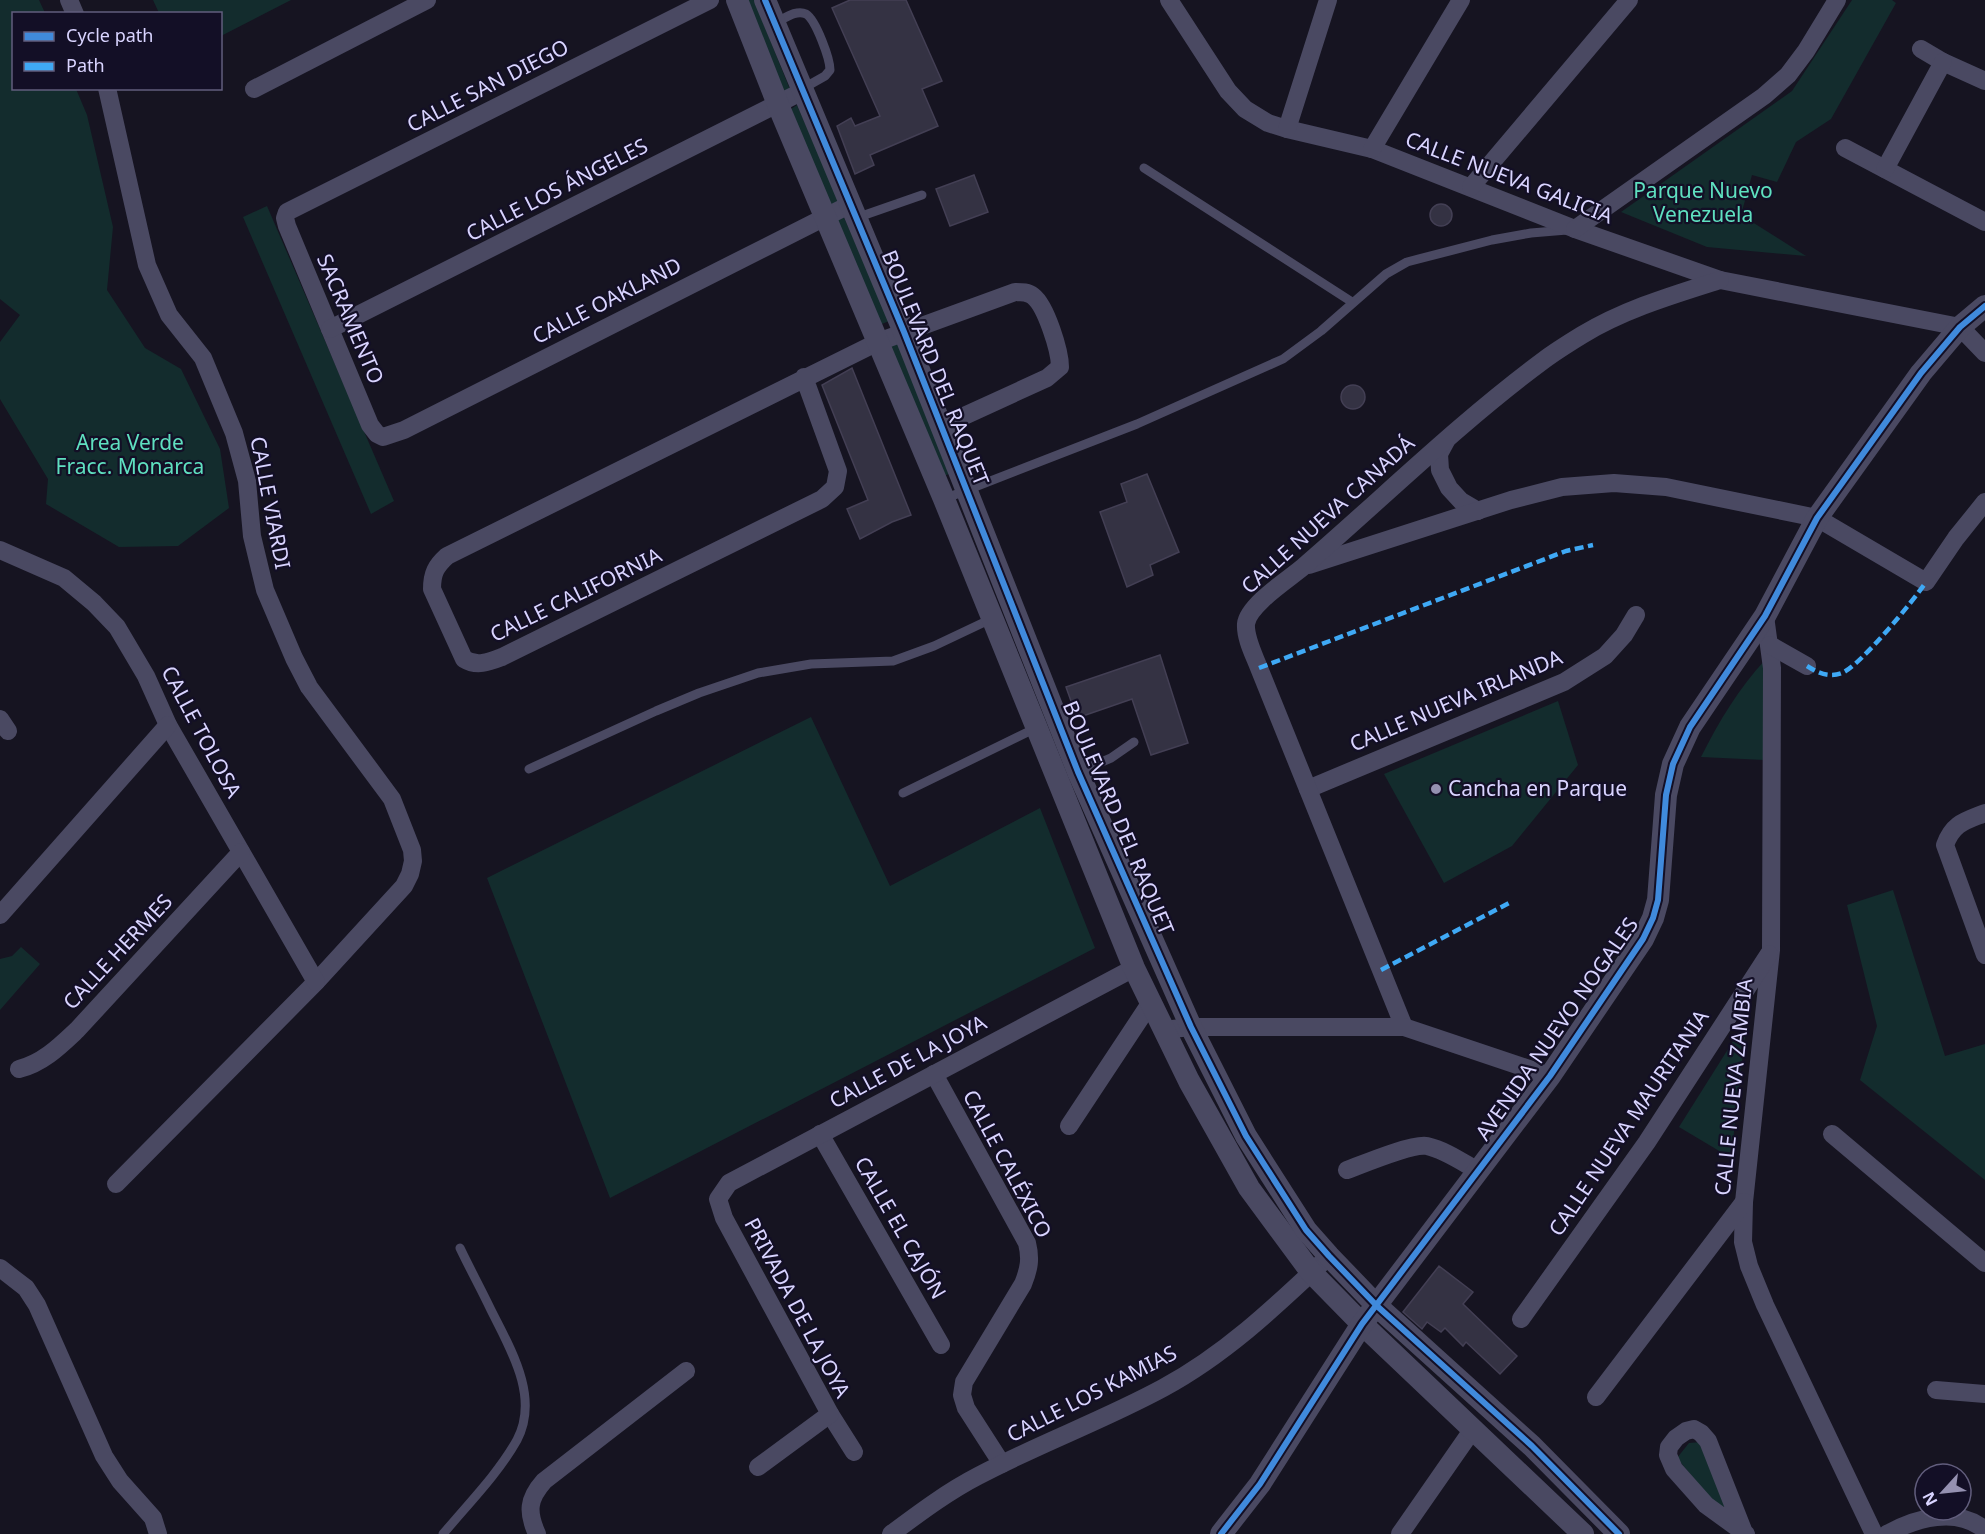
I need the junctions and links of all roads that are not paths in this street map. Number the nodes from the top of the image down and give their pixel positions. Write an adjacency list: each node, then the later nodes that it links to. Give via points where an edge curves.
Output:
1 (427, 0): 14 (street)
2 (710, 0): 26 (street, CALLE SAN DIEGO)
3 (737, 0): 17 (street, BOULEVARD DEL RAQUET)
4 (765, 0): 10 (street, BOULEVARD DEL RAQUET)
5 (1169, 0): 18 (street, CALLE NUEVA GALICIA, via 1228,91 1245,109)
6 (1328, 0): 18 (street)
7 (1461, 0): 20 (street)
8 (1629, 0): 23 (street)
9 (1837, 0): 29 (street, via 1788,75 1764,96)
10 (775, 23): 16 (street, BOULEVARD DEL RAQUET); 16 (lane, via 793,14 805,14 819,35 830,70)
11 (1921, 49): 12 (street)
12 (1943, 62): 13 (street); 22 (street)
13 (1985, 81)
14 (254, 89)
15 (107, 90): 67 (street, CALLE VIARDI, via 147,265 169,315 203,358 234,433 247,481 252,536 265,590 309,687 392,799 412,850 413,861 404,886)
16 (803, 90): 17 (street, CALLE LOS ÁNGELES); 25 (street, BOULEVARD DEL RAQUET)
17 (778, 104): 27 (street, BOULEVARD DEL RAQUET); 34 (street, CALLE LOS ÁNGELES)
18 (1287, 129): 20 (street, CALLE NUEVA GALICIA)
19 (1845, 148): 22 (street)
20 (1372, 149): 23 (street, CALLE NUEVA GALICIA)
21 (1144, 168): 31 (lane)
22 (1885, 169): 28 (street)
23 (1471, 188): 29 (street, CALLE NUEVA GALICIA)
24 (922, 195): 25 (lane)
25 (854, 211): 27 (street, CALLE OAKLAND); 35 (street, BOULEVARD DEL RAQUET)
26 (288, 213): 34 (street, SACRAMENTO, via 287,226)
27 (826, 215): 36 (street, BOULEVARD DEL RAQUET); 40 (street, CALLE OAKLAND)
28 (1985, 222)
29 (1575, 229): 30 (street, CALLE NUEVA GALICIA); 31 (lane, via 1521,235 1407,262)
30 (1720, 280): 33 (street, CALLE NUEVA GALICIA); 41 (street, CALLE NUEVA CANADÁ, via 1635,308 1584,333 1544,359)
31 (1352, 302): 42 (lane, via 1301,347 1272,364 1137,424)
32 (1985, 306): 33 (street, AVENIDA NUEVO NOGALES)
33 (1960, 327): 37 (street); 46 (street, AVENIDA NUEVO NOGALES, via 1921,373)
34 (330, 329): 40 (street, SACRAMENTO, via 370,425)
35 (904, 332): 36 (street, CALLE CALIFORNIA); 39 (street, BOULEVARD DEL RAQUET); 39 (street, CALLE CALIFORNIA, via 1024,292 1034,297 1053,332 1060,355 1060,366 1054,374)
36 (878, 342): 38 (street, CALLE CALIFORNIA); 43 (street, BOULEVARD DEL RAQUET)
37 (1985, 353)
38 (804, 377): 38 (street, CALLE CALIFORNIA, via 447,556 436,566 432,589 464,659 478,664 502,657 822,499 835,487 838,471)
39 (940, 427): 42 (street, BOULEVARD DEL RAQUET)
40 (384, 437)
41 (1446, 441): 45 (street, via 1439,454 1440,471 1461,501); 48 (street, CALLE NUEVA CANADÁ)
42 (967, 491): 43 (lane); 58 (street, BOULEVARD DEL RAQUET)
43 (944, 499): 51 (street, BOULEVARD DEL RAQUET)
44 (1985, 502): 46 (street, via 1926,582)
45 (1478, 511): 46 (street, via 1562,487 1614,483 1665,487); 48 (street)
46 (1817, 518): 50 (street, AVENIDA NUEVO NOGALES)
47 (0, 550): 54 (street, CALLE TOLOSA, via 64,578 94,603 117,627)
48 (1302, 568): 59 (street, CALLE NUEVA CANADÁ, via 1271,592 1246,623 1250,644)
49 (1636, 615): 59 (street, CALLE NUEVA IRLANDA, via 1624,636 1605,656 1564,682)
50 (1765, 616): 52 (street, CALLE NUEVA ZAMBIA); 74 (street, AVENIDA NUEVO NOGALES, via 1690,727 1673,764 1666,795 1659,900 1653,918 1643,939)
51 (993, 618): 55 (street, BOULEVARD DEL RAQUET); 57 (lane, via 893,661 811,664 758,673 656,711)
52 (1770, 645): 53 (street); 64 (street, CALLE NUEVA ZAMBIA)
53 (1807, 666)
54 (168, 724): 62 (street, CALLE TOLOSA); 63 (street)
55 (1036, 728): 60 (lane); 66 (street, BOULEVARD DEL RAQUET)
56 (1134, 742): 58 (lane, via 1111,758)
57 (529, 770)
58 (1078, 772): 69 (street, BOULEVARD DEL RAQUET)
59 (1308, 789): 70 (street, CALLE NUEVA CANADÁ)
60 (903, 793)
61 (1985, 813): 65 (street, via 1960,823 1945,845)
62 (241, 852): 67 (street, CALLE TOLOSA); 72 (street, CALLE HERMES, via 77,1030 50,1054)
63 (0, 915)
64 (1771, 950): 81 (street, CALLE NUEVA ZAMBIA); 89 (street, CALLE NUEVA MAURITANIA, via 1647,1142)
65 (1985, 955)
66 (1134, 968): 68 (street, BOULEVARD DEL RAQUET); 73 (street, CALLE DE LA JOYA)
67 (316, 982): 80 (street, CALLE VIARDI)
68 (1151, 1002): 71 (street, BOULEVARD DEL RAQUET); 75 (street)
69 (1191, 1026): 70 (street); 71 (street); 84 (street, BOULEVARD DEL RAQUET, via 1246,1136 1306,1230)
70 (1404, 1027): 74 (street)
71 (1163, 1030): 87 (street, BOULEVARD DEL RAQUET, via 1249,1188)
72 (19, 1069)
73 (934, 1074): 76 (street, CALLE DE LA JOYA); 99 (street, CALLE CALÉXICO, via 1028,1243 1029,1269 1023,1284 963,1382 966,1408)
74 (1550, 1076): 79 (street, AVENIDA NUEVO NOGALES)
75 (1069, 1126)
76 (820, 1134): 82 (street, CALLE DE LA JOYA, via 729,1183 718,1199); 91 (street, CALLE EL CAJÓN)
77 (1832, 1134): 85 (street)
78 (1347, 1170): 79 (street, via 1425,1145)
79 (1478, 1171): 88 (street, AVENIDA NUEVO NOGALES)
80 (116, 1184)
81 (1744, 1202): 95 (street); 111 (street, CALLE NUEVA ZAMBIA, via 1743,1242 1749,1266)
82 (719, 1208): 96 (street, PRIVADA DE LA JOYA)
83 (460, 1248): 105 (lane, via 514,1355 524,1389 524,1416 518,1438 504,1460)
84 (1329, 1256): 87 (street, CALLE LOS KAMIAS); 88 (street, BOULEVARD DEL RAQUET)
85 (1985, 1263)
86 (0, 1268): 104 (street, via 26,1288 37,1305 104,1456 153,1518)
87 (1311, 1272): 90 (street, BOULEVARD DEL RAQUET); 99 (street, CALLE LOS KAMIAS, via 1272,1311 1224,1350 1164,1388)
88 (1377, 1306): 90 (street, AVENIDA NUEVO NOGALES); 110 (street, BOULEVARD DEL RAQUET, via 1532,1446)
89 (1521, 1319)
90 (1362, 1324): 97 (street, BOULEVARD DEL RAQUET); 108 (street, AVENIDA NUEVO NOGALES, via 1260,1484)
91 (941, 1345)
92 (686, 1371): 106 (street, via 544,1481 534,1492 531,1503 530,1515)
93 (1936, 1390): 94 (street)
94 (1985, 1394)
95 (1596, 1398)
96 (830, 1414): 98 (street); 100 (street, PRIVADA DE LA JOYA)
97 (1473, 1429): 102 (street, BOULEVARD DEL RAQUET); 109 (street)
98 (854, 1452)
99 (1002, 1464): 107 (street, CALLE LOS KAMIAS, via 967,1482)
100 (758, 1467)
101 (1985, 1530): 112 (street, via 1960,1517 1942,1515)
102 (1578, 1532)
103 (1744, 1532): 103 (street, via 1708,1441 1694,1429 1686,1431 1669,1447 1674,1469 1706,1504)
104 (158, 1534)
105 (443, 1534)
106 (537, 1534)
107 (891, 1534)
108 (1221, 1534)
109 (1400, 1534)
110 (1619, 1534)
111 (1874, 1534)
112 (1887, 1534)

